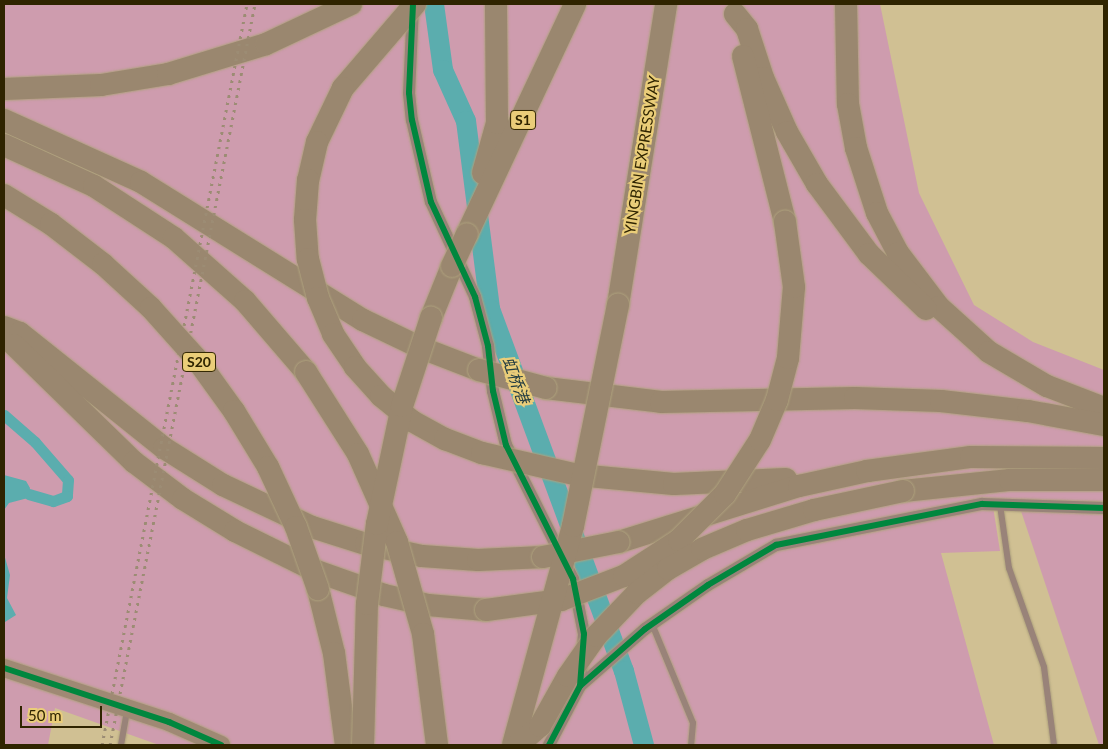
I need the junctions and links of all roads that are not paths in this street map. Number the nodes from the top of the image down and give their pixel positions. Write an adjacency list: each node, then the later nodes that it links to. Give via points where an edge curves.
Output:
1 (351, 4): 8 (highway, via 266,44 168,74 101,85)
2 (414, 4): 19 (highway, bridge, via 348,80 317,142 308,180 305,220 308,259 318,298 334,334 355,367 381,396 412,421 445,439 482,453 578,475 674,484 792,478); 24 (street, via 409,93 430,202 475,297 488,346 493,391 506,445 573,579 584,634)
3 (496, 4): 12 (highway, via 497,123 488,159 465,215)
4 (575, 4): 12 (highway, S1)
5 (666, 4): 31 (highway, YINGBIN EXPRESSWAY, bridge, via 618,305 573,526)
6 (846, 4): 13 (highway, via 848,104 861,170 877,213 898,253 924,290)
7 (734, 9): 13 (highway, via 747,29 763,78 787,132 833,208 870,254 910,295 936,318); 14 (highway, bridge, via 792,263 794,311 784,379 760,440 725,494 679,540 624,576 561,600 486,610 428,605 384,595 316,571 235,531 171,490 111,442 11,342)
8 (4, 89)
9 (4, 120): 16 (highway, bridge, via 141,182 363,320 419,347 480,370 546,388 661,402 855,398 941,402 1028,411)
10 (4, 145): 30 (highway, bridge, via 94,186 174,238 245,301 306,372 358,454 397,542 424,634)
11 (4, 195): 28 (highway, S20, bridge, via 77,243 151,308 215,384 252,438 283,497 318,589 334,653)
12 (466, 234): 29 (highway, S1, bridge, via 414,368 384,484 367,604)
13 (955, 323): 15 (highway, via 990,352 1027,376)
14 (5, 328): 19 (highway, bridge, via 20,333 164,448 231,489 312,527 366,544 422,556 478,560 543,557 619,542)
15 (1104, 408)
16 (1104, 425)
17 (1104, 458): 19 (highway, via 971,457 893,466)
18 (1104, 480): 32 (highway, bridge, via 1010,480 903,491 823,508 756,527 702,549 668,569 602,628 568,676 540,726)
19 (809, 483)
20 (1000, 505): 21 (street); 22 (street, via 982,504 776,545); 35 (lane, via 1009,568 1044,667)
21 (1104, 508)
22 (649, 627): 24 (street, via 599,666); 34 (lane, via 693,722)
23 (4, 668): 25 (street)
24 (580, 686): 33 (street)
25 (128, 708): 26 (lane); 27 (street)
26 (121, 745)
27 (221, 745)
28 (346, 745)
29 (363, 745)
30 (437, 745)
31 (513, 745)
32 (518, 745)
33 (549, 745)
34 (692, 745)
35 (1054, 745)

